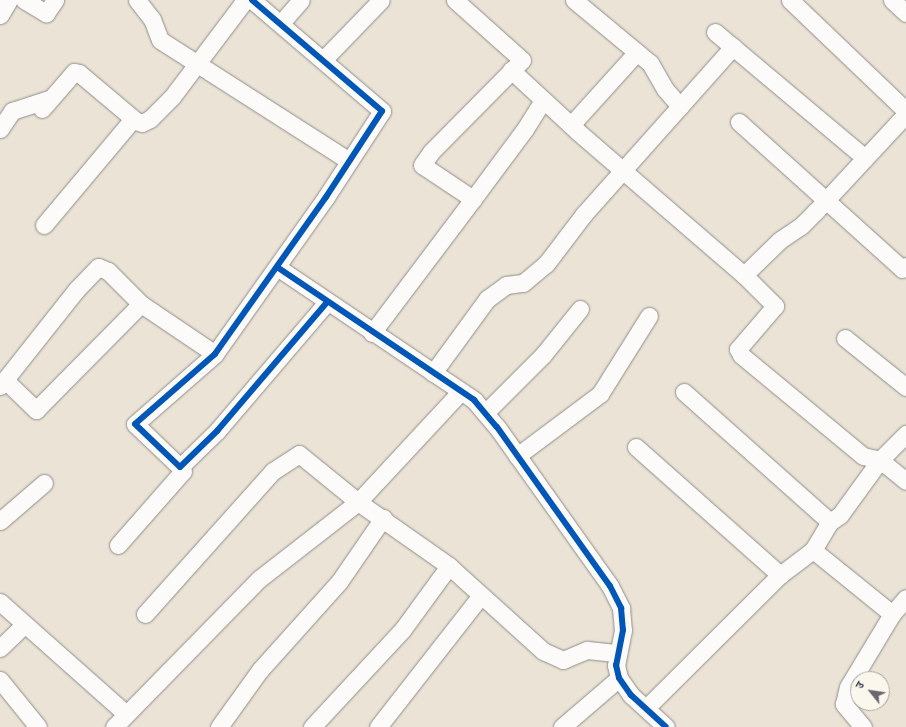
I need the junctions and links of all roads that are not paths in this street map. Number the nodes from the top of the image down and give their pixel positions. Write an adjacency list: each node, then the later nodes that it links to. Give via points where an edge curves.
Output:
1 (9, 0): 14 (street)
2 (24, 0): 3 (street, via 46,13)
3 (55, 0)
4 (137, 0): 20 (street, via 152,19 160,40)
5 (245, 0): 20 (street)
6 (252, 0): 15 (street)
7 (301, 0): 15 (street)
8 (381, 0): 19 (street)
9 (455, 0): 21 (street, via 522,60)
10 (574, 0): 18 (street)
11 (790, 0): 24 (street)
12 (892, 0): 13 (street)
13 (906, 13)
14 (0, 15)
15 (280, 23): 19 (street)
16 (715, 32): 17 (street)
17 (733, 47): 23 (street); 29 (street)
18 (637, 52): 23 (street, via 650,63 665,89); 27 (street)
19 (323, 60): 30 (street, via 382,111)
20 (198, 64): 25 (street, via 150,119 142,123); 30 (street)
21 (511, 70): 22 (street); 32 (street, via 431,152 422,165)
22 (543, 100): 27 (street); 32 (street, via 525,129)
23 (680, 106): 31 (street)
24 (906, 112): 29 (street)
25 (133, 119): 28 (street, via 74,72 46,104 12,111); 34 (street)
26 (739, 122): 33 (street)
27 (570, 125): 31 (street)
28 (0, 129)
29 (864, 157): 33 (street)
30 (349, 161): 36 (street)
31 (624, 171): 37 (street); 45 (street, via 584,214 546,264 522,283 506,285 487,299)
32 (473, 199): 42 (street)
33 (826, 200): 35 (street, via 902,269); 37 (street, via 801,226 780,240)
34 (44, 225)
35 (906, 266)
36 (277, 267): 38 (street); 44 (street)
37 (744, 275): 54 (street, via 775,306 738,349 741,355 863,456)
38 (327, 302): 42 (street); 55 (street, via 227,420)
39 (141, 304): 44 (street); 46 (street, via 36,410); 46 (street, via 108,270 98,267 76,290)
40 (580, 309): 50 (street, via 543,355)
41 (649, 316): 53 (street, via 600,394)
42 (372, 333): 45 (street)
43 (844, 338): 47 (street)
44 (214, 354): 55 (street, via 136,424)
45 (433, 373): 48 (street)
46 (3, 384)
47 (906, 387)
48 (461, 391): 50 (street); 58 (street)
49 (684, 392): 61 (street)
50 (485, 413): 53 (street)
51 (906, 434): 54 (street)
52 (636, 447): 65 (street)
53 (517, 456): 73 (street, via 610,586 621,608 623,630)
54 (880, 460): 56 (street); 61 (street, via 840,515)
55 (180, 467): 62 (street, via 183,471)
56 (906, 481)
57 (44, 483): 60 (street)
58 (358, 502): 59 (street); 69 (street, via 299,454 273,471); 77 (street, via 259,579)
59 (383, 518): 64 (street); 80 (street, via 339,582 260,670)
60 (0, 521)
61 (830, 522): 63 (street)
62 (118, 545)
63 (813, 550): 65 (street); 70 (street)
64 (449, 566): 66 (street); 81 (street, via 403,629)
65 (780, 575): 76 (street)
66 (481, 595): 73 (street, via 543,651 556,658 570,659 587,650); 82 (street)
67 (906, 598): 70 (street)
68 (0, 602): 71 (street)
69 (145, 614)
70 (892, 614): 85 (street, via 848,686 844,704)
71 (24, 625): 72 (street); 77 (street, via 28,625)
72 (0, 648)
73 (618, 653): 74 (street)
74 (618, 678): 76 (street); 83 (street)
75 (0, 680): 78 (street)
76 (646, 708): 84 (street)
77 (125, 713): 79 (street)
78 (38, 727)
79 (114, 727)
80 (219, 727)
81 (312, 727)
82 (378, 727)
83 (562, 727)
84 (666, 727)
85 (862, 727)

